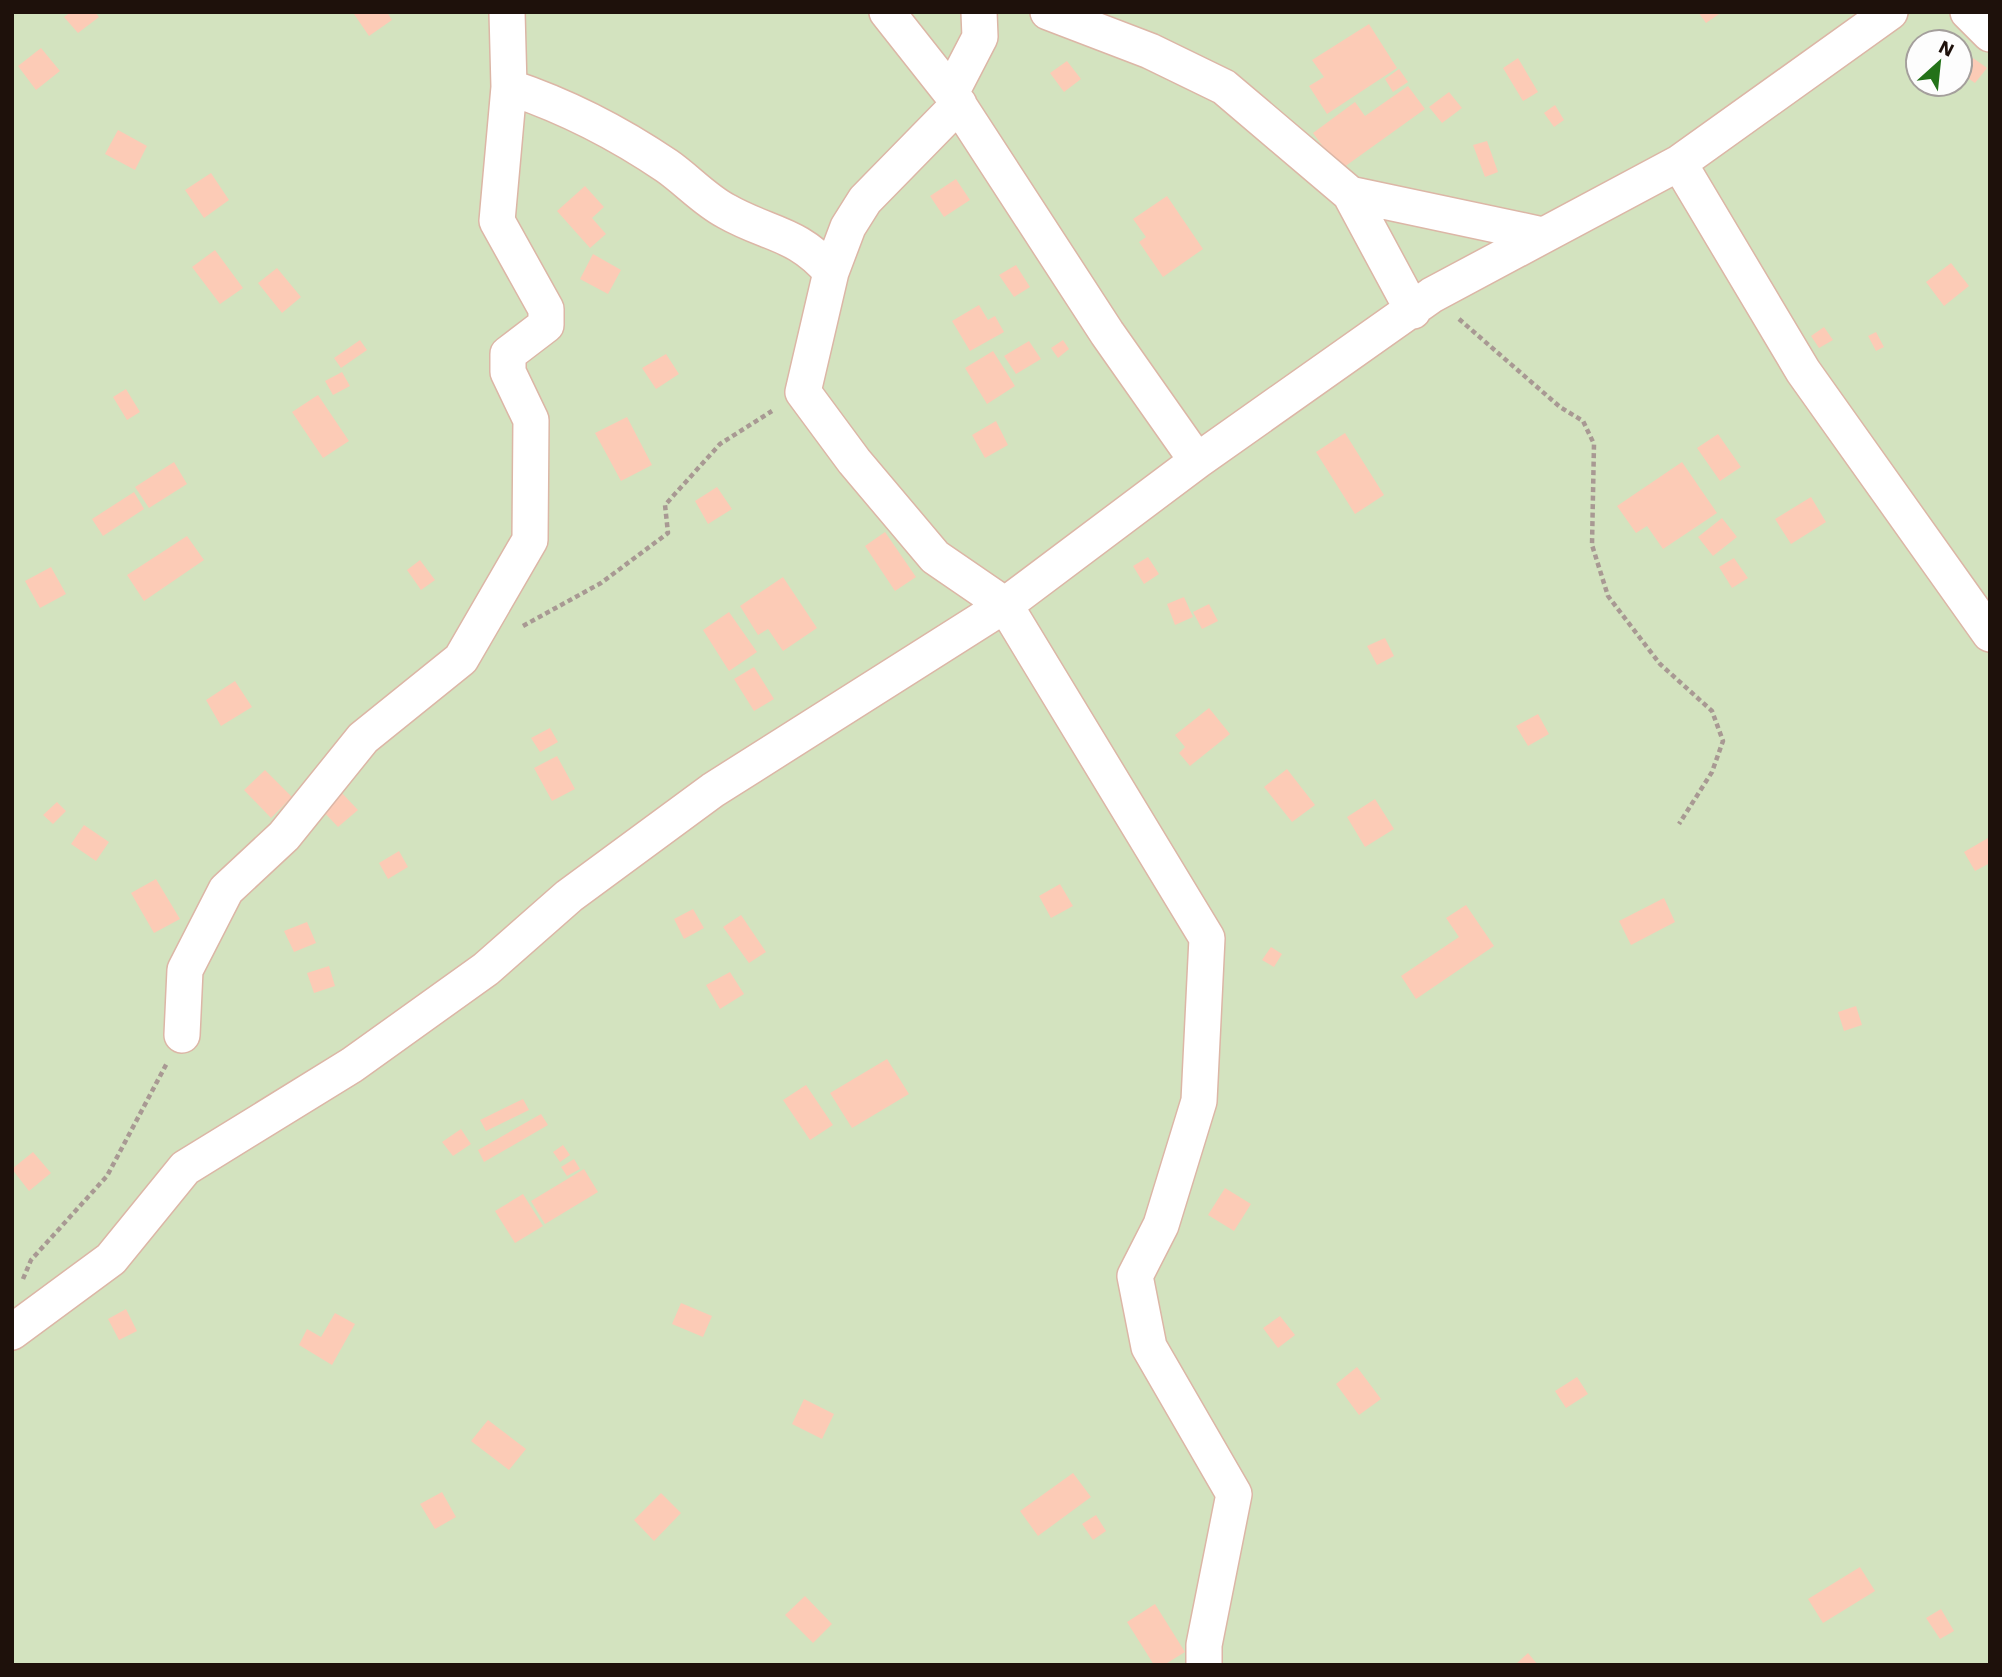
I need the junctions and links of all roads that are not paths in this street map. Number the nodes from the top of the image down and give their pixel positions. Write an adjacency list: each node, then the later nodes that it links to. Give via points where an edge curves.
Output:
1 (507, 12): 8 (street)
2 (887, 12): 9 (street)
3 (979, 12): 9 (street, via 980,37)
4 (1048, 12): 11 (street, via 1150,51 1224,87)
5 (1890, 12): 10 (street)
6 (1968, 12): 7 (street)
7 (1990, 34)
8 (509, 88): 13 (street, via 555,103 622,137 726,211 814,252); 18 (street, via 497,221 546,309 546,325 508,354 508,372 531,420 530,540 461,659 363,738 285,836 226,890 186,970)
9 (955, 99): 13 (street, via 865,200 848,227); 15 (street, via 1107,333)
10 (1679, 163): 12 (street); 17 (street, via 1802,371)
11 (1350, 194): 12 (street); 14 (street)
12 (1544, 235): 14 (street)
13 (831, 272): 16 (street, via 803,391 854,461 935,557)
14 (1422, 303): 15 (street)
15 (1197, 461): 16 (street)
16 (1004, 605): 19 (street, via 713,790 569,896 475,977 352,1065 185,1168 111,1259); 20 (street, via 1207,938 1199,1101 1161,1225 1135,1276 1149,1347 1234,1494 1204,1645)
17 (1989, 630)
18 (182, 1035)
19 (12, 1332)
20 (1205, 1665)

